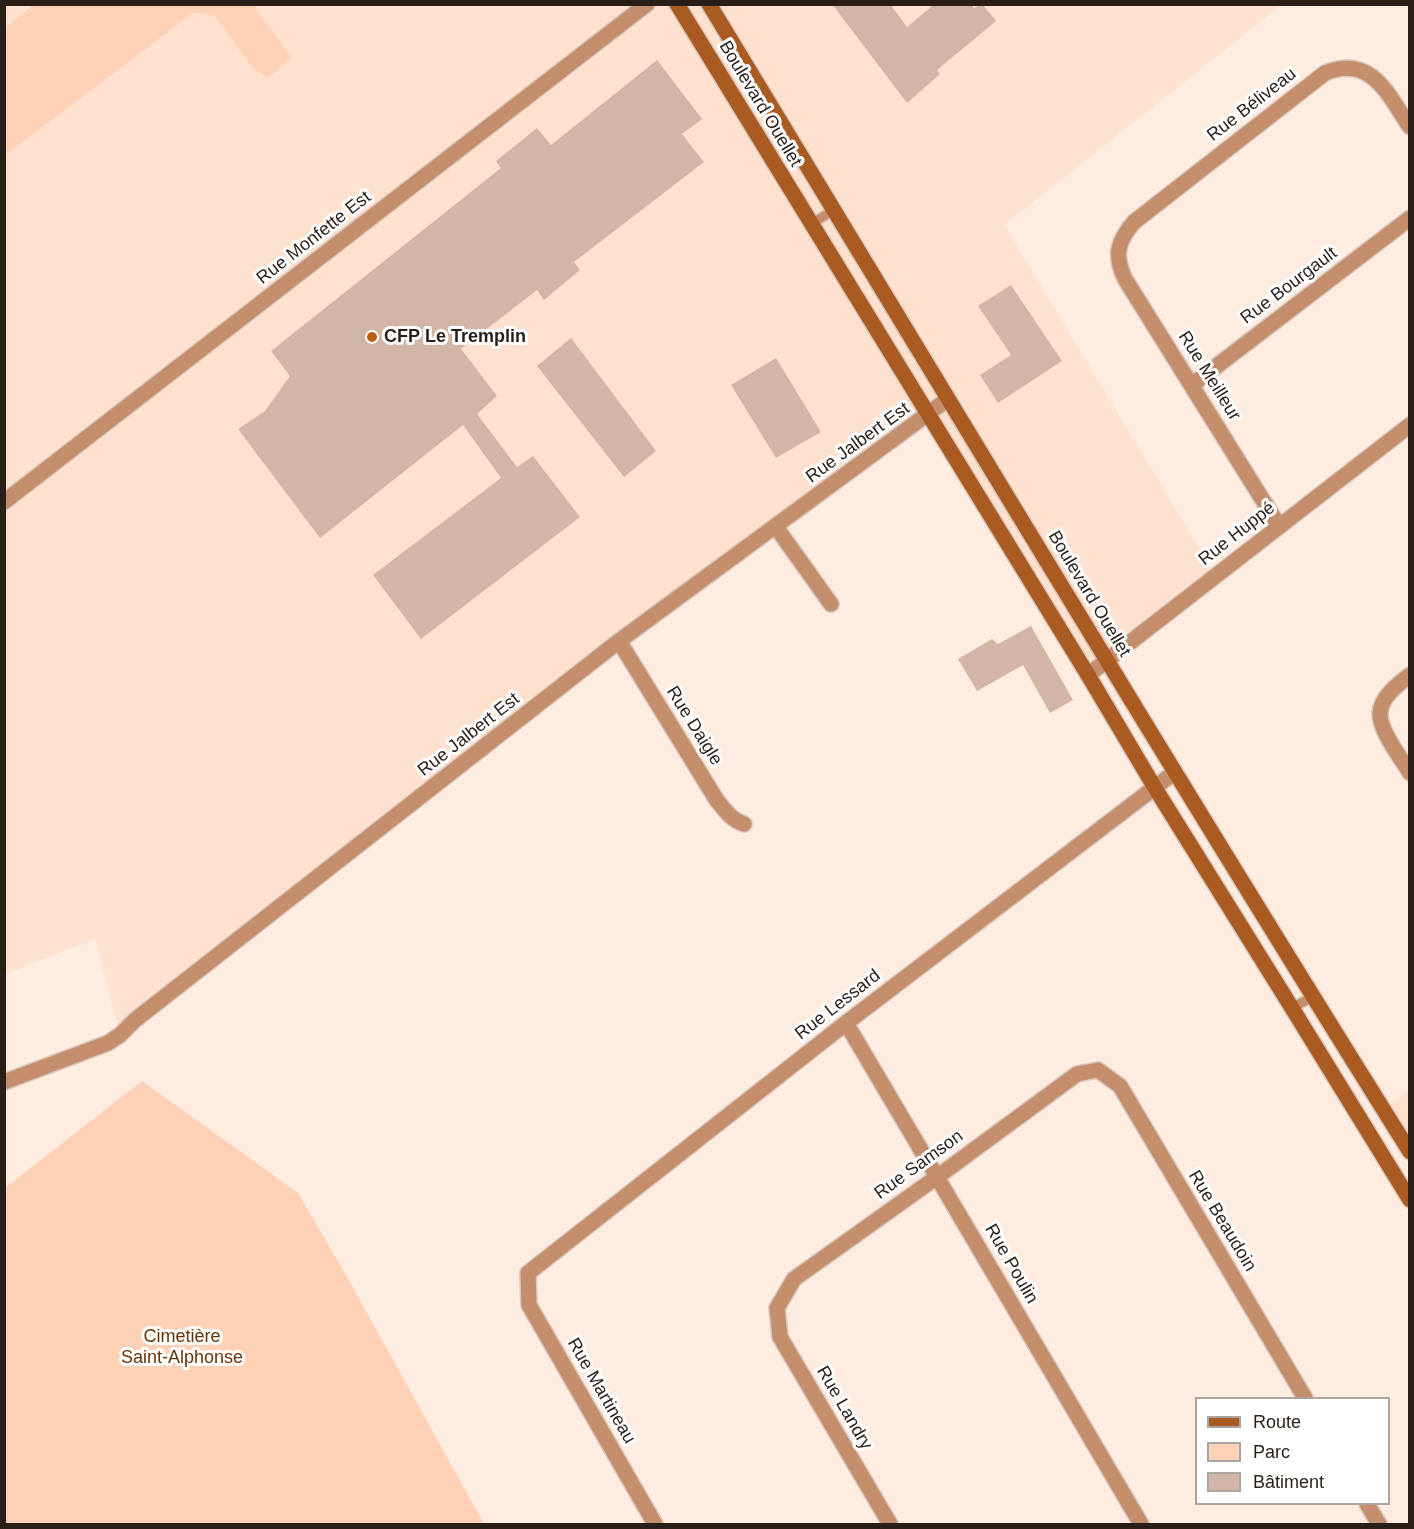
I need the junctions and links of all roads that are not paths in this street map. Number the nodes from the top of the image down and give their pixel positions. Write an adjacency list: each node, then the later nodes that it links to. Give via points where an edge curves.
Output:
1 (647, 4): 13 (street, Rue Monfette Est)
2 (677, 4): 7 (street, Boulevard Ouellet)
3 (709, 4): 5 (street, Boulevard Ouellet)
4 (1410, 127): 8 (street, Rue Béliveau, via 1373,76 1351,67 1325,73 1134,222)
5 (834, 210): 7 (lane); 10 (street, Boulevard Ouellet)
6 (1410, 218): 9 (street, Rue Bourgault)
7 (811, 224): 11 (street, Boulevard Ouellet)
8 (1120, 244): 9 (street, Rue Meilleur, via 1118,255 1125,279)
9 (1192, 385): 14 (street, Rue Meilleur)
10 (948, 399): 11 (street, Rue Jalbert Est); 18 (street, Boulevard Ouellet)
11 (928, 415): 15 (street, Rue Jalbert Est); 19 (street, Boulevard Ouellet)
12 (1410, 425): 14 (street, Rue Huppé)
13 (4, 502)
14 (1279, 526): 18 (street, Rue Huppé)
15 (776, 527): 16 (street); 17 (street, Rue Jalbert Est)
16 (831, 604)
17 (619, 641): 24 (street, Rue Daigle, via 716,799 730,816); 29 (street, Rue Jalbert Est, via 120,1035)
18 (1107, 660): 19 (street, Rue Huppé); 21 (street, Boulevard Ouellet)
19 (1088, 675): 23 (street, Boulevard Ouellet)
20 (1410, 675): 22 (street, via 1383,702 1380,714 1383,729)
21 (1175, 772): 23 (street, Rue Lessard); 25 (street, Boulevard Ouellet)
22 (1410, 773)
23 (1155, 788): 26 (street, Boulevard Ouellet); 27 (street, Rue Lessard)
24 (744, 824)
25 (1312, 996): 26 (lane); 30 (street, Boulevard Ouellet)
26 (1292, 1008): 32 (street, Boulevard Ouellet)
27 (846, 1023): 31 (street, Rue Poulin); 33 (street, Rue Lessard)
28 (1098, 1070): 31 (street, Rue Samson, via 1077,1074); 35 (street, Rue Beaudoin, via 1120,1086)
29 (4, 1082)
30 (1410, 1152)
31 (937, 1177): 34 (street, Rue Samson, via 794,1279); 39 (street, Rue Poulin)
32 (1410, 1200)
33 (528, 1274): 37 (street, Rue Martineau, via 529,1305)
34 (777, 1308): 38 (street, Rue Landry, via 780,1337)
35 (1304, 1397)
36 (1368, 1505): 40 (street)
37 (655, 1524)
38 (890, 1524)
39 (1141, 1524)
40 (1379, 1524)

